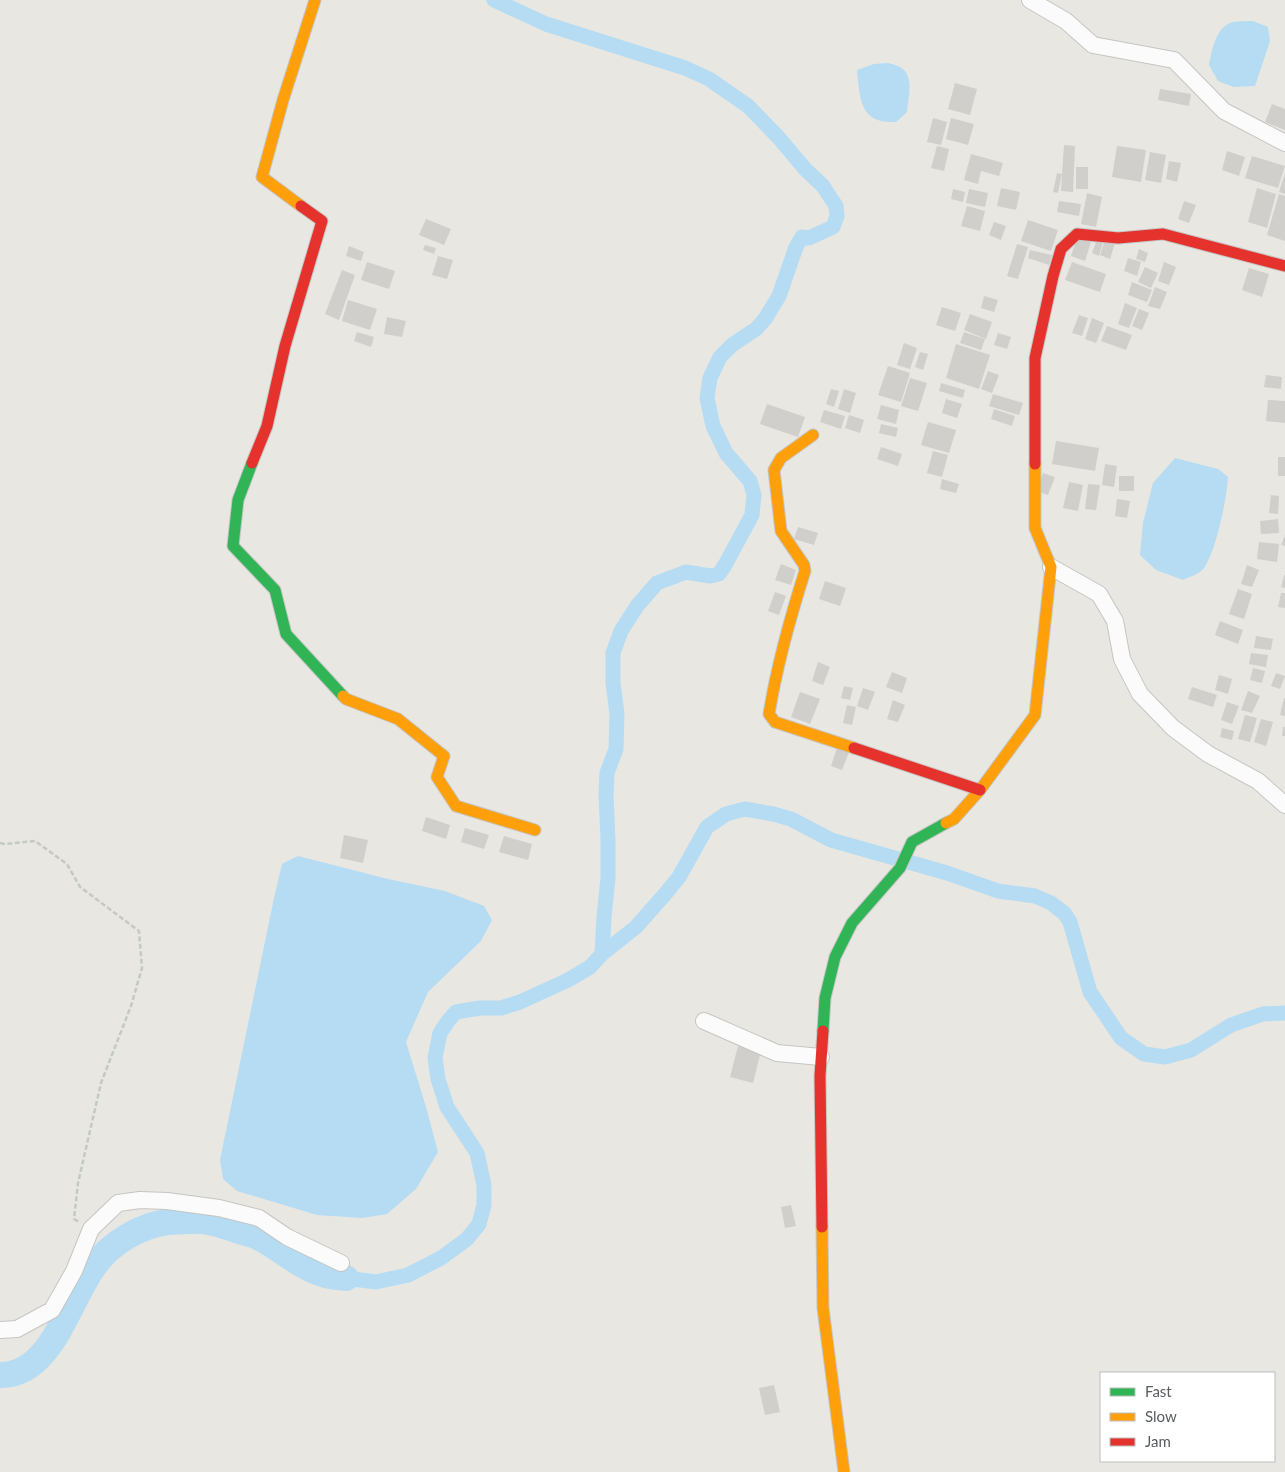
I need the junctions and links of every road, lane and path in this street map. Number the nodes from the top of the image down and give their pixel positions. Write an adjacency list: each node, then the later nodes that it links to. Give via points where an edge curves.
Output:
1 (316, 0): 9 (street, via 262,177 322,221 285,346 267,426 238,500 233,546 275,590 286,634 346,699 398,718 444,756 437,777 456,806)
2 (1030, 0): 3 (street, via 1066,21 1093,45 1174,60 1224,111)
3 (1285, 143)
4 (1285, 266): 6 (street, via 1163,234 1118,238 1077,234 1061,249 1035,358 1035,528)
5 (813, 435): 7 (street, via 781,458 774,470 781,531 804,565 804,572 775,676 769,714 775,722)
6 (1051, 567): 7 (street, via 1035,715); 8 (street, via 1099,594 1115,621 1122,659 1140,694 1173,728 1208,754 1258,782)
7 (980, 790): 12 (street, via 954,819 912,842 900,868 852,923 835,957 825,998)
8 (1285, 805)
9 (535, 830)
10 (0, 843): 13 (path, via 35,841 67,864 80,887 139,931 142,968 101,1083 78,1182 74,1219)
11 (704, 1021): 12 (street, via 777,1053)
12 (821, 1057): 16 (street, via 823,1308)
13 (90, 1229): 14 (street, via 118,1203 167,1201 219,1208 259,1218 287,1237); 15 (street, via 74,1272 52,1310 17,1329)
14 (341, 1263)
15 (0, 1330)
16 (844, 1472)

